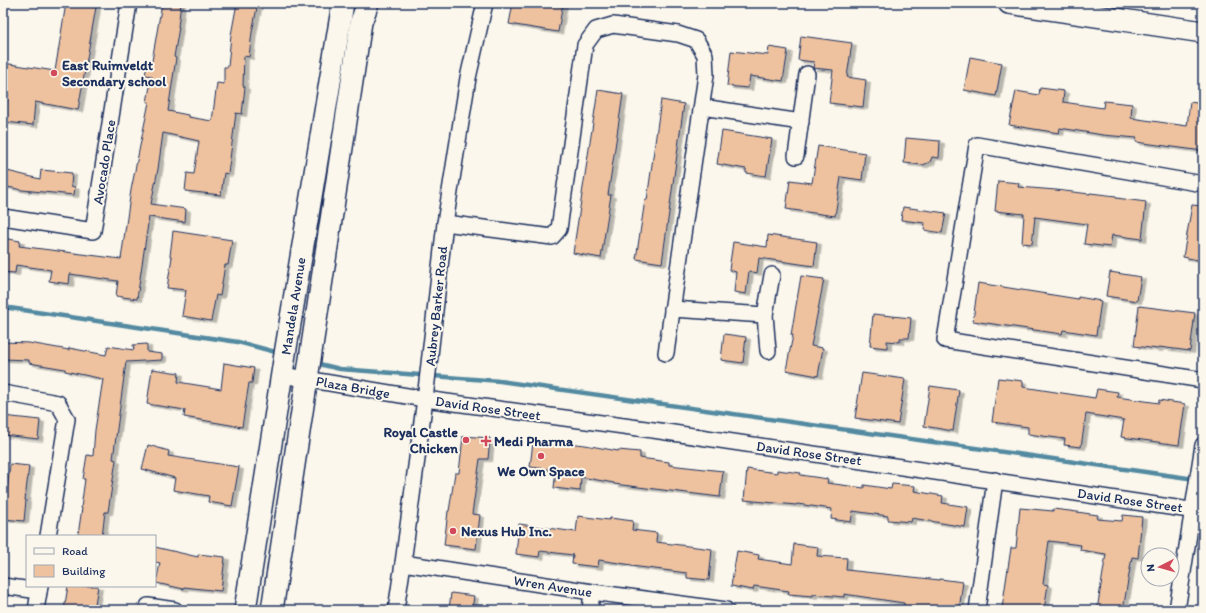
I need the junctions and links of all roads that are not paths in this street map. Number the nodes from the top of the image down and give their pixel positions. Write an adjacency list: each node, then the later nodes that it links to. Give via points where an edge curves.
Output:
1 (129, 3): 12 (street, Avocado Place, via 93,231)
2 (343, 3): 19 (main road, Mandela Avenue)
3 (368, 3): 20 (main road, via 361,22)
4 (485, 3): 13 (street, Aubrey Barker Road, via 468,78)
5 (1009, 3): 6 (main road)
6 (1203, 32)
7 (807, 74): 9 (street)
8 (702, 107): 9 (street); 13 (street, via 706,75 705,55 696,40 678,34 613,25 596,30 585,45 558,229 552,238); 15 (street)
9 (801, 122): 10 (street)
10 (796, 156)
11 (1203, 184): 21 (street, via 977,145 945,340)
12 (3, 217)
13 (445, 223): 23 (street, Aubrey Barker Road)
14 (772, 275): 16 (street)
15 (672, 309): 16 (street); 18 (street)
16 (765, 314): 17 (street)
17 (768, 351)
18 (666, 353)
19 (282, 375): 20 (street, Plaza Bridge); 35 (main road, Mandela Avenue)
20 (307, 379): 23 (street, Plaza Bridge); 36 (main road)
21 (1203, 380)
22 (3, 393): 27 (street, via 58,403 67,419)
23 (425, 399): 25 (street, David Rose Street); 28 (street, Aubrey Barker Road)
24 (1203, 445): 26 (street)
25 (995, 480): 26 (street, David Rose Street); 40 (street)
26 (1198, 511): 41 (street)
27 (48, 535)
28 (403, 563): 31 (street, Wren Avenue); 37 (street, Aubrey Barker Road)
29 (3, 586): 30 (street)
30 (39, 588): 33 (street)
31 (592, 592): 38 (street); 39 (street, Wren Avenue)
32 (148, 606): 34 (street)
33 (36, 610)
34 (176, 610)
35 (245, 610)
36 (272, 610)
37 (396, 610)
38 (590, 610)
39 (726, 610)
40 (977, 610)
41 (1177, 610)

